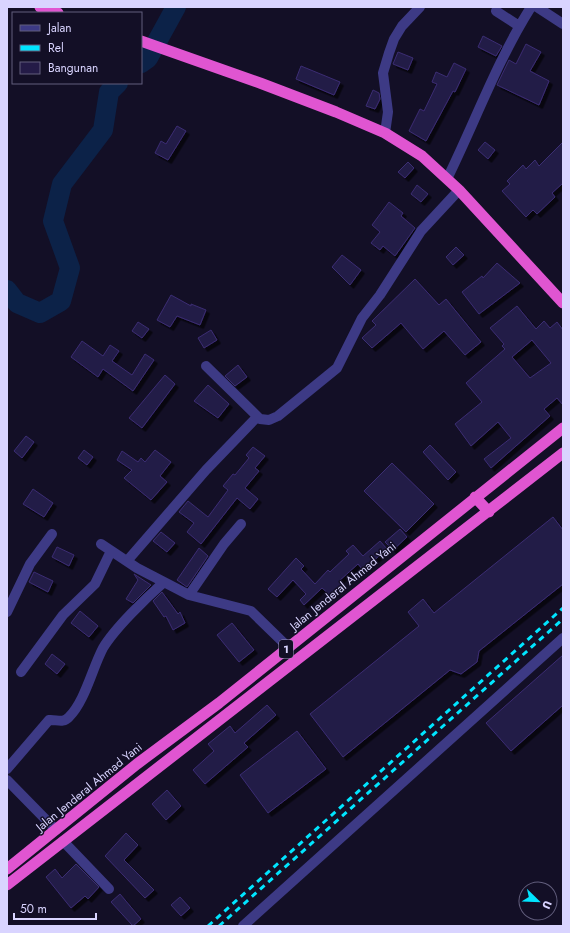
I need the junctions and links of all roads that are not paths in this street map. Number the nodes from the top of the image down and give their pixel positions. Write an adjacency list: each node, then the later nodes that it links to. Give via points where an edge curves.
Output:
1 (40, 7): 6 (highway)
2 (420, 7): 10 (street, via 402,26 389,53 384,73 388,112)
3 (531, 7): 8 (street)
4 (537, 7): 7 (street)
5 (496, 11): 8 (street)
6 (55, 12)
7 (563, 24)
8 (519, 26): 11 (street)
9 (142, 41): 10 (highway, via 315,104)
10 (385, 133): 11 (highway, via 422,156)
11 (447, 180): 12 (highway)
12 (459, 190): 13 (highway); 15 (street, via 421,231 362,318 337,368 278,416 269,420)
13 (563, 303)
14 (206, 366): 15 (street)
15 (257, 417): 24 (street, via 206,470)
16 (563, 428): 18 (highway, Jalan Jenderal Ahmad Yani / 1)
17 (563, 453): 19 (highway, 1)
18 (475, 496): 19 (highway); 29 (highway, Jalan Jenderal Ahmad Yani / 1)
19 (489, 512): 34 (highway, 1)
20 (241, 524): 26 (street)
21 (52, 534): 27 (street, via 30,564)
22 (101, 544): 23 (street)
23 (111, 551): 24 (street); 30 (street, via 95,584 63,615)
24 (127, 561): 25 (street)
25 (164, 582): 26 (street); 31 (street, via 146,598 104,646 69,718 64,721 49,720)
26 (189, 595): 29 (street, via 251,611)
27 (7, 612)
28 (563, 638): 38 (street)
29 (288, 647): 33 (highway, Jalan Jenderal Ahmad Yani / 1)
30 (21, 672)
31 (7, 769)
32 (7, 780): 33 (street)
33 (56, 830): 35 (highway, Jalan Jenderal Ahmad Yani / 1)
34 (63, 841): 36 (highway, 1); 37 (street)
35 (7, 869)
36 (7, 885)
37 (109, 889)
38 (243, 926)

